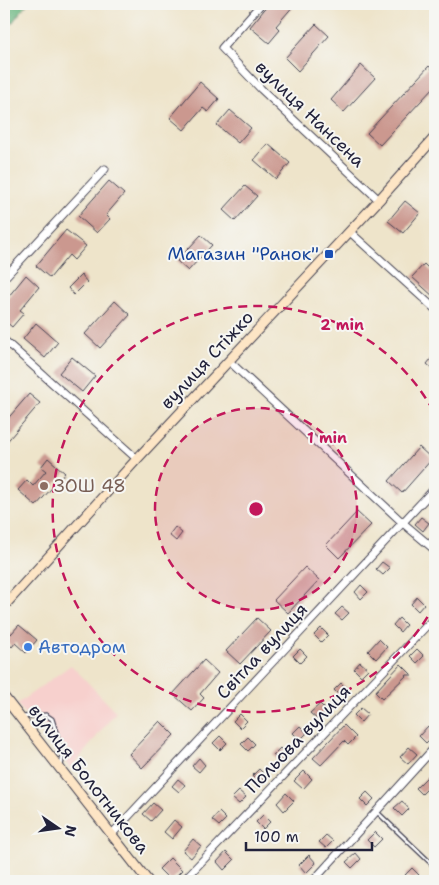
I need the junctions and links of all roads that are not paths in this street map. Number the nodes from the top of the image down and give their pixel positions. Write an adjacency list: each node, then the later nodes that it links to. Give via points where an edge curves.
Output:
1 (261, 4): 4 (street, вулиця Нансена, via 222,48)
2 (435, 137): 4 (street, вулиця Стіжко)
3 (105, 169): 6 (street)
4 (379, 200): 5 (street, вулиця Стіжко)
5 (350, 232): 7 (street); 9 (street, вулиця Стіжко)
6 (4, 278)
7 (435, 309)
8 (4, 340): 10 (street)
9 (229, 361): 10 (street, вулиця Стіжко); 12 (street)
10 (137, 459): 14 (street, вулиця Стіжко)
11 (435, 488): 12 (street, Світла вулиця)
12 (403, 523): 13 (street); 21 (street, Світла вулиця)
13 (435, 550)
14 (4, 606)
15 (435, 617): 24 (street, Польова вулиця)
16 (4, 697): 17 (street, вулиця Болотникова)
17 (21, 718): 19 (street, вулиця Болотникова); 19 (lane, via 46,715 52,719 63,754)
18 (435, 747): 20 (street)
19 (61, 770): 21 (street, вулиця Болотникова)
20 (377, 811): 22 (lane); 25 (street)
21 (111, 835): 23 (street, вулиця Болотникова)
22 (435, 867)
23 (148, 881)
24 (183, 881)
25 (313, 881)

